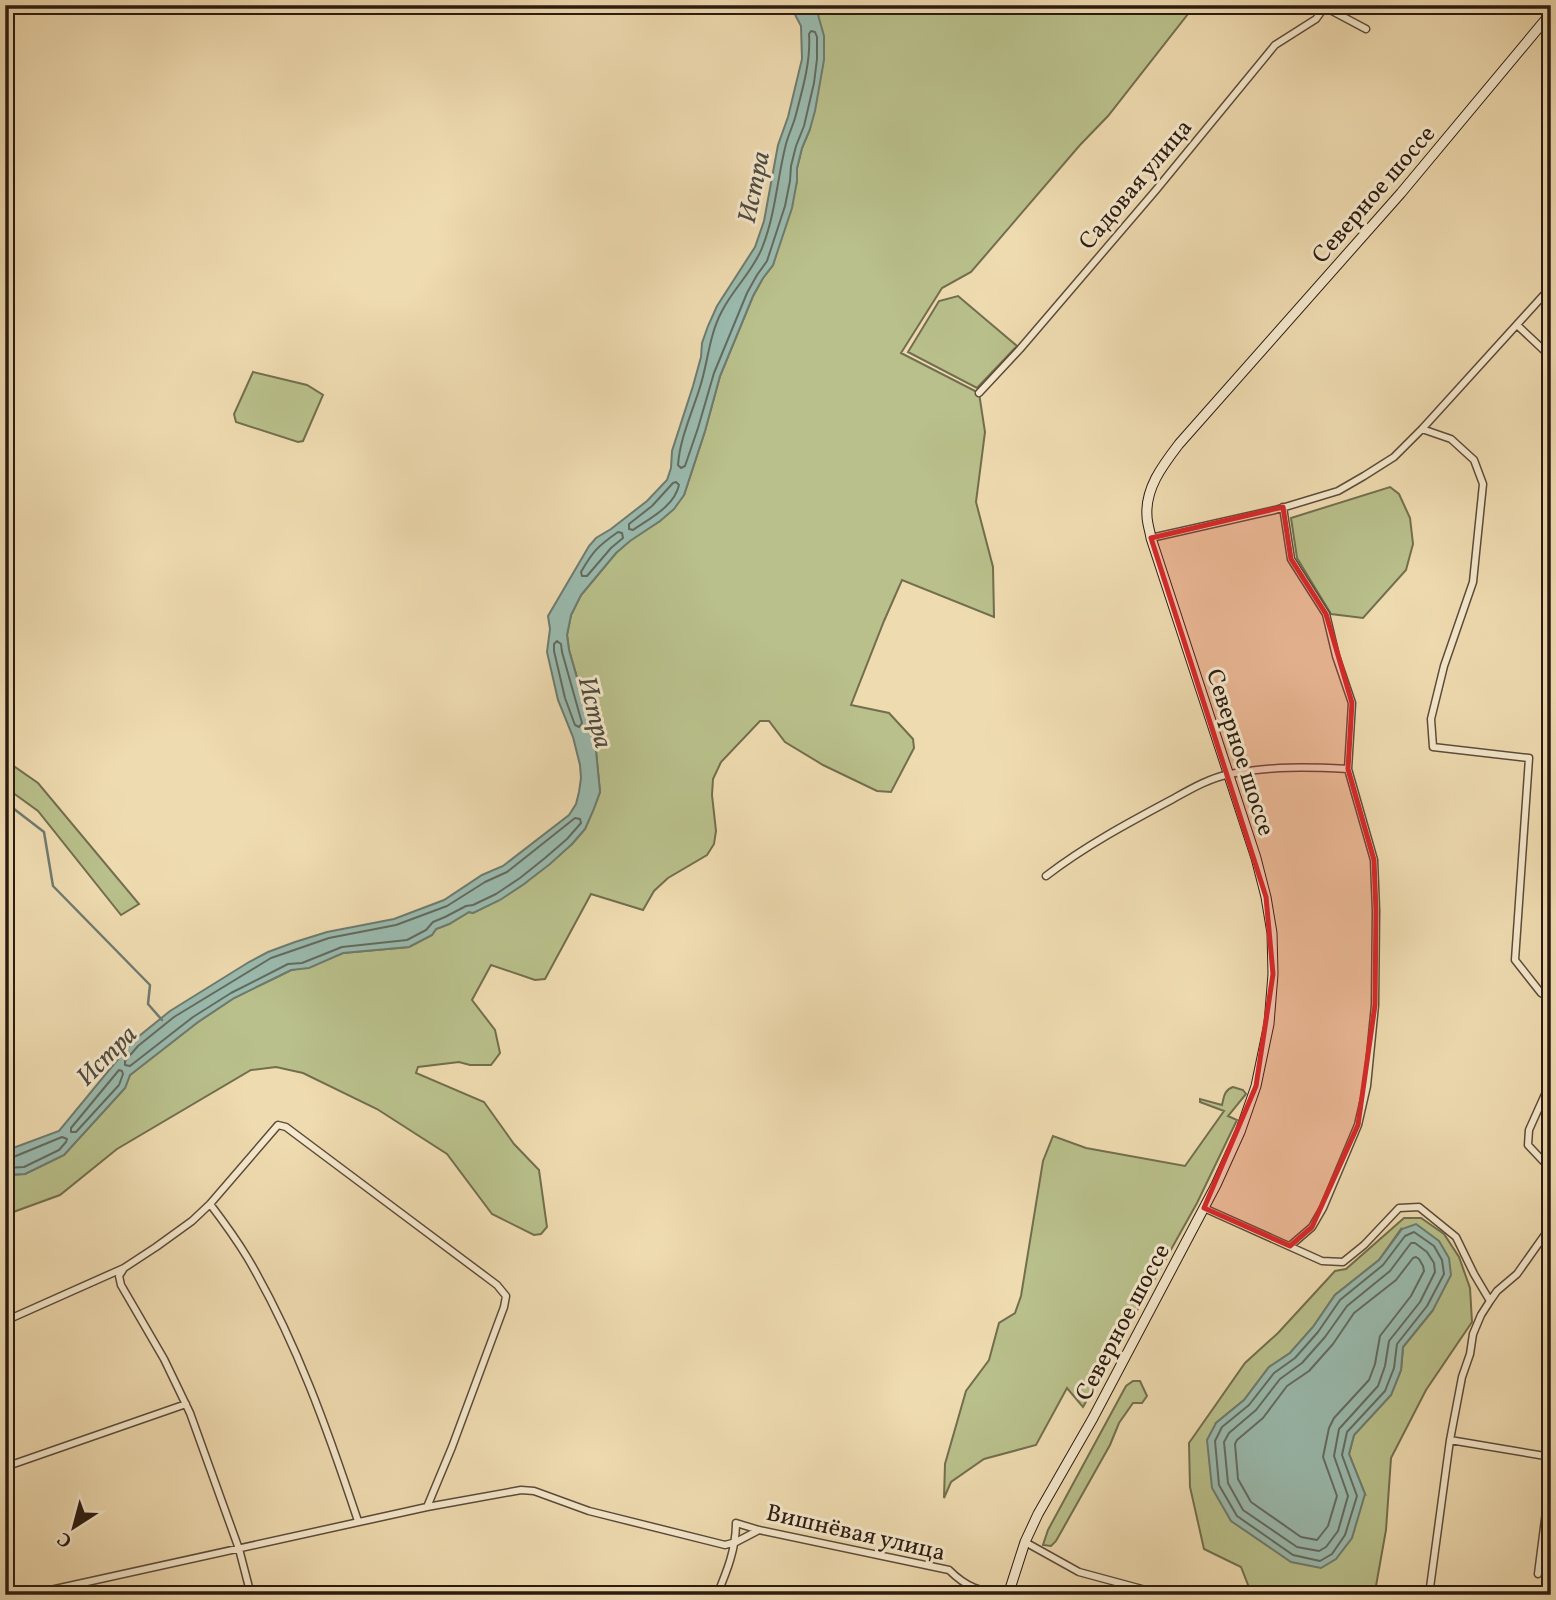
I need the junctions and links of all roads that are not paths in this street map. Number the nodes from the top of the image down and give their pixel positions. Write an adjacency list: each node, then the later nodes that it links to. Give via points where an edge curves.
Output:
1 (1320, 5): 3 (street); 7 (street, Садовая улица, via 1316,19 1275,45)
2 (1551, 13): 10 (main road, Северное шоссе, via 1179,444 1152,485 1146,515)
3 (1366, 29)
4 (1551, 287): 5 (street)
5 (1517, 325): 6 (street); 8 (street)
6 (1551, 357)
7 (979, 393)
8 (1422, 429): 9 (street, via 1394,457 1338,491); 14 (street, via 1451,439 1474,460 1483,484 1473,582 1431,719 1433,747 1529,758 1515,960 1541,993)
9 (1283, 507): 10 (street); 11 (street, via 1291,559 1326,614 1352,703)
10 (1151, 538): 12 (main road, Северное шоссе)
11 (1348, 769): 12 (street, via 1282,767); 20 (street, via 1374,860 1375,1005 1367,1086 1358,1125 1322,1208 1312,1227)
12 (1227, 774): 13 (street, via 1126,824); 18 (main road, Северное шоссе, via 1266,897 1273,974 1269,1024 1256,1086)
13 (1046, 876)
14 (1551, 998)
15 (1551, 1081): 16 (street, via 1529,1130 1528,1145)
16 (1551, 1167)
17 (211, 1204): 21 (street); 29 (street, via 278,1125 506,1296); 30 (street, via 247,1257 288,1336 330,1436)
18 (1204, 1208): 20 (street); 33 (main road, Северное шоссе)
19 (1551, 1226): 22 (street, via 1517,1274)
20 (1290, 1246): 22 (street, via 1322,1261 1343,1262 1399,1208 1419,1207 1456,1237)
21 (124, 1268): 23 (street); 24 (street, via 119,1276 121,1285)
22 (1490, 1301): 25 (street, via 1473,1334)
23 (5, 1321)
24 (186, 1405): 27 (street); 34 (street)
25 (1450, 1440): 26 (street); 41 (street)
26 (1551, 1457)
27 (5, 1467)
28 (1551, 1473): 35 (street)
29 (427, 1507): 30 (street); 32 (street, via 534,1491 589,1511 725,1545)
30 (358, 1521): 34 (street)
31 (759, 1530): 32 (street); 32 (street, Вишнёвая улица, via 736,1523); 39 (street, Вишнёвая улица, via 949,1570 972,1588)
32 (736, 1542): 38 (street)
33 (1025, 1542): 39 (main road, Северное шоссе); 40 (street, via 1079,1572)
34 (239, 1549): 36 (street); 37 (street)
35 (1538, 1574)
36 (28, 1595)
37 (251, 1595)
38 (717, 1595)
39 (1006, 1595)
40 (1164, 1595)
41 (1429, 1595)

